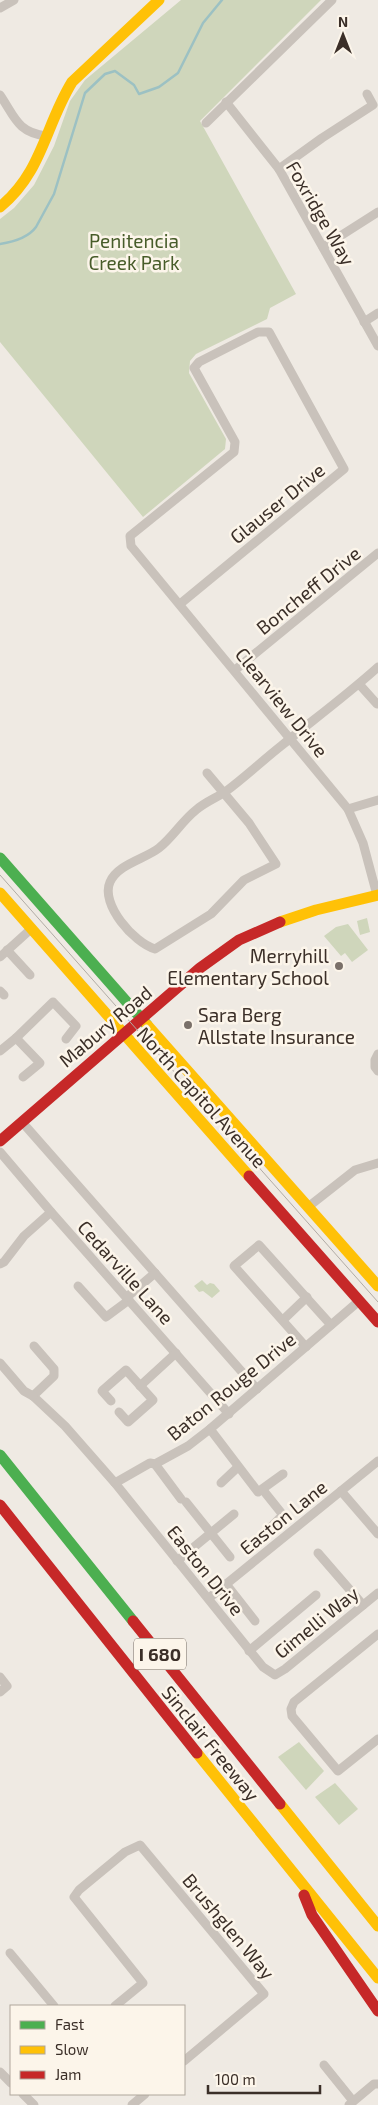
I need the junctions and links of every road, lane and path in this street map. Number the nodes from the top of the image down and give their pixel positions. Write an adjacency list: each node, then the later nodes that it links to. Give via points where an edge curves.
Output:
1 (14, 0): 4 (street)
2 (159, 0): 9 (main road, via 72,82 62,95)
3 (332, 0): 7 (street)
4 (0, 8)
5 (368, 94): 10 (street, via 373,105)
6 (0, 95): 9 (street, via 20,127 31,134)
7 (226, 102): 8 (street); 10 (street, Foxridge Way)
8 (206, 124)
9 (46, 136): 11 (main road, via 34,166 20,188)
10 (279, 169): 13 (street, Foxridge Way)
11 (0, 207)
12 (378, 212): 13 (street)
13 (323, 247): 15 (street, Foxridge Way)
14 (378, 313): 15 (street)
15 (364, 322): 17 (street, Foxridge Way)
16 (269, 332): 19 (street, Glauser Drive, via 344,469); 19 (street, Clearview Drive, via 258,332 199,362 194,368 235,442 234,452 130,536 131,546)
17 (378, 346)
18 (378, 553): 21 (street, Boncheff Drive)
19 (180, 604): 21 (street, Clearview Drive)
20 (378, 667): 22 (street)
21 (235, 670): 24 (street, Clearview Drive)
22 (358, 684): 23 (street); 24 (street)
23 (378, 704)
24 (290, 739): 26 (street); 28 (street, Clearview Drive)
25 (207, 773): 26 (street)
26 (224, 793): 26 (street, via 276,864 244,880 198,922 155,949 149,947 133,935 115,912 107,894 111,880 174,836 195,810)
27 (378, 800): 28 (street)
28 (348, 809): 31 (street, Clearview Drive, via 363,843)
29 (0, 858): 36 (main road, North Capitol Avenue)
30 (0, 893): 32 (main road, North Capitol Avenue)
31 (377, 895): 36 (main road, Mabury Road, via 278,922 239,940 200,968)
32 (31, 929): 33 (street); 37 (main road, North Capitol Avenue)
33 (7, 950): 34 (street); 35 (street)
34 (0, 957)
35 (30, 975)
36 (142, 1019): 37 (main road, Mabury Road); 48 (main road, North Capitol Avenue)
37 (123, 1034): 44 (main road, Mabury Road); 56 (main road, North Capitol Avenue)
38 (16, 1038): 39 (street, via 53,1002 76,1026); 40 (street); 43 (street, via 40,1063)
39 (66, 1039)
40 (0, 1051)
41 (378, 1054): 42 (street, via 375,1067)
42 (378, 1071)
43 (23, 1077)
44 (22, 1122): 45 (main road, Mabury Road); 51 (street)
45 (0, 1141)
46 (0, 1152): 49 (street, Cedarville Lane)
47 (378, 1163): 48 (street, via 355,1170)
48 (308, 1207): 53 (main road, North Capitol Avenue)
49 (51, 1212): 50 (street); 55 (street, Cedarville Lane)
50 (0, 1264)
51 (155, 1273): 55 (street); 65 (street)
52 (78, 1286): 55 (street, via 106,1317)
53 (378, 1286)
54 (307, 1298): 57 (street); 57 (street, via 259,1244 234,1266); 59 (street)
55 (128, 1299): 62 (street, Cedarville Lane)
56 (359, 1301): 58 (main road, North Capitol Avenue); 59 (street, Baton Rouge Drive)
57 (283, 1320): 61 (street)
58 (378, 1322)
59 (331, 1325): 61 (street, Baton Rouge Drive)
60 (34, 1346): 66 (street, via 54,1369 54,1376)
61 (306, 1347): 65 (street, Baton Rouge Drive)
62 (176, 1353): 64 (street); 69 (street, Cedarville Lane)
63 (0, 1363): 66 (street, Easton Drive)
64 (140, 1386): 67 (street, via 126,1370 102,1391); 68 (street, via 153,1400 128,1422)
65 (257, 1390): 69 (street, Baton Rouge Drive)
66 (32, 1396): 76 (street, Easton Drive, via 65,1426)
67 (111, 1401)
68 (119, 1412)
69 (229, 1414): 70 (street, Baton Rouge Drive)
70 (210, 1429): 73 (street, Baton Rouge Drive, via 188,1446); 74 (street)
71 (0, 1455): 100 (main road, Sinclair Freeway / I 680)
72 (378, 1461): 79 (street, Easton Lane)
73 (155, 1464): 76 (street, Baton Rouge Drive, via 150,1463); 82 (street)
74 (238, 1467): 77 (street); 78 (street, via 258,1492)
75 (283, 1474): 78 (street)
76 (116, 1483): 87 (street, Easton Drive)
77 (221, 1483)
78 (262, 1490): 83 (street, via 283,1515)
79 (341, 1491): 84 (street); 88 (street, Easton Lane)
80 (0, 1505): 101 (main road, Sinclair Freeway / I 680)
81 (234, 1514): 82 (street)
82 (211, 1532): 86 (street); 87 (street)
83 (265, 1533)
84 (378, 1534)
85 (318, 1553): 92 (street)
86 (230, 1557)
87 (178, 1561): 91 (street, Easton Drive)
88 (226, 1584): 91 (street, Easton Lane); 93 (street)
89 (378, 1593): 92 (street, Gimelli Way)
90 (316, 1595): 95 (street)
91 (208, 1598): 95 (street, Easton Drive)
92 (363, 1605): 96 (street, Gimelli Way)
93 (255, 1621)
94 (378, 1634): 99 (street, via 294,1702 291,1709 292,1716 338,1771)
95 (249, 1651): 96 (street, Easton Drive)
96 (274, 1675)
97 (0, 1677): 98 (street)
98 (4, 1689)
99 (378, 1739)
100 (320, 1854): 102 (main road); 103 (main road, Sinclair Freeway / I 680)
101 (301, 1884): 105 (main road, Sinclair Freeway / I 680); 108 (main road, via 312,1914)
102 (378, 1920)
103 (378, 1926)
104 (10, 1953): 106 (street)
105 (378, 1978)
106 (53, 2005)
107 (116, 2005): 109 (street, Brushglen Way, via 144,1983 74,1897 125,1852 140,1845 264,1994)
108 (378, 2011)
109 (185, 2060)
110 (324, 2065): 116 (street)
111 (0, 2072): 112 (street)
112 (10, 2082)
113 (378, 2084): 116 (street)
114 (24, 2095): 117 (street)
115 (144, 2095): 118 (street)
116 (351, 2103)
117 (34, 2105)
118 (132, 2105)

